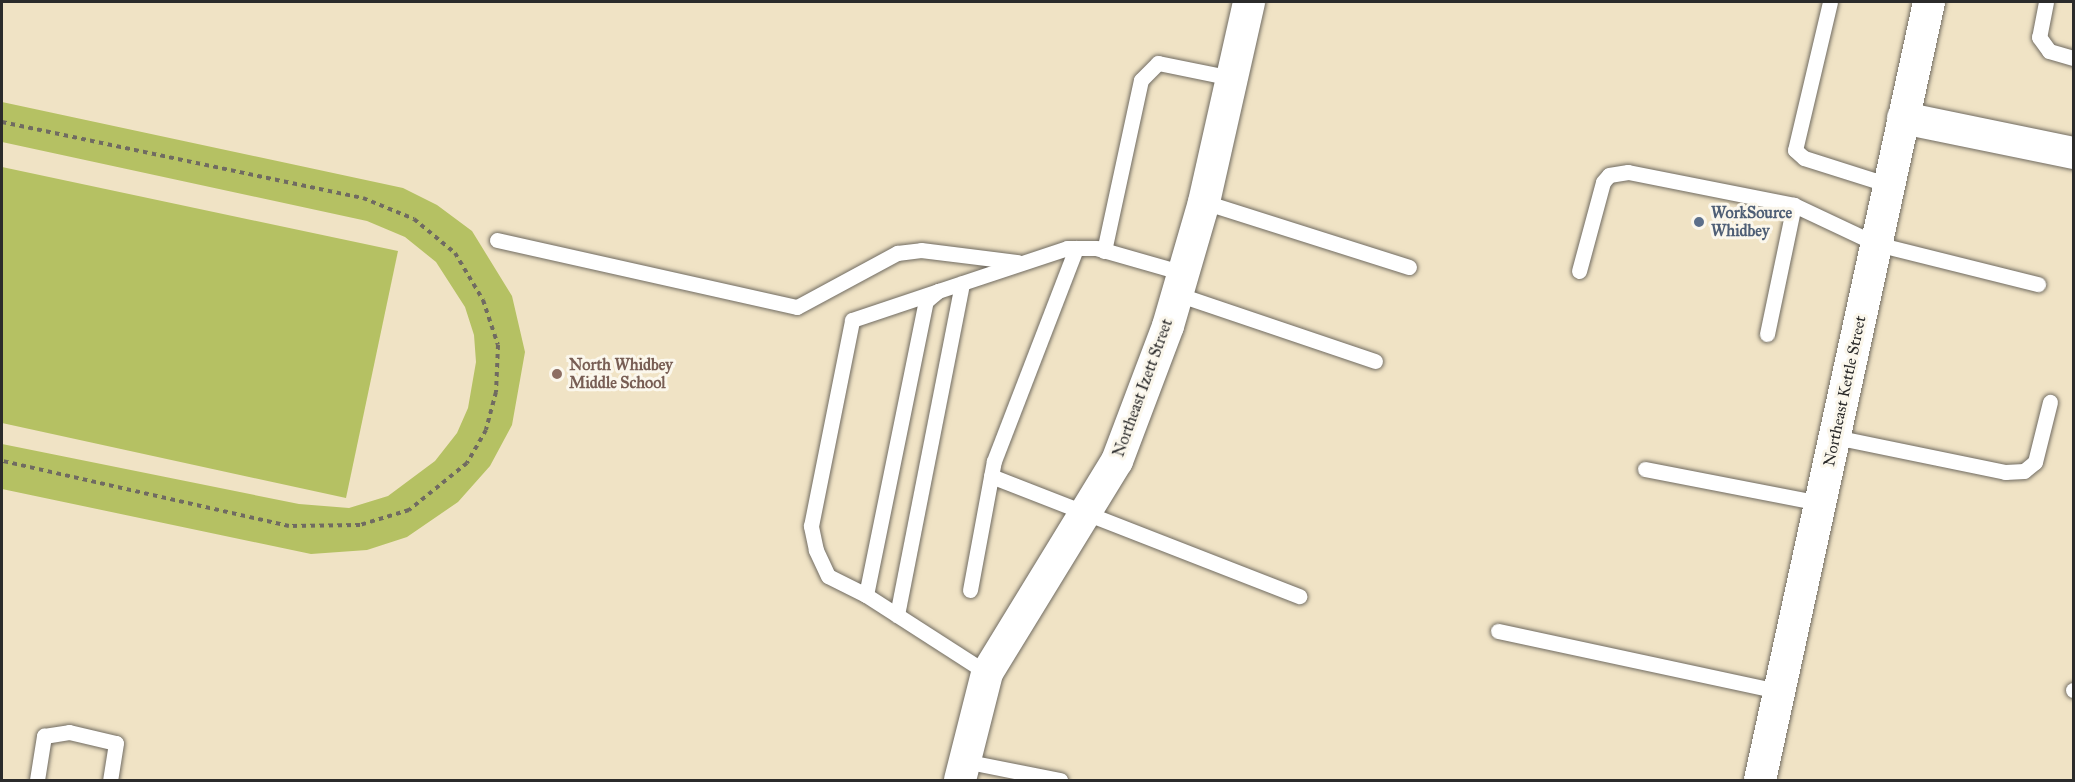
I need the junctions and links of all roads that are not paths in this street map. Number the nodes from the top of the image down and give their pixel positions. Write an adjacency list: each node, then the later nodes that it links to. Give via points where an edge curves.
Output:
1 (1249, 2): 6 (street, Northeast Izett Street)
2 (1830, 2): 9 (lane, via 1795,150 1804,158)
3 (1929, 2): 7 (street, Northeast Kettle Street)
4 (2046, 2): 5 (lane, via 2039,37 2049,51)
5 (2073, 58)
6 (1232, 78): 10 (street, Northeast Izett Street); 15 (lane, via 1158,63 1141,80)
7 (1904, 118): 8 (street); 9 (street, Northeast Kettle Street)
8 (2073, 153)
9 (1889, 185): 13 (street, Northeast Kettle Street)
10 (1204, 202): 17 (lane); 20 (street, Northeast Izett Street)
11 (1794, 205): 13 (lane); 18 (lane, via 1628,172 1610,175 1603,182); 23 (lane)
12 (497, 240): 16 (lane, via 796,306 897,253 921,250)
13 (1877, 244): 21 (lane); 26 (street, Northeast Kettle Street)
14 (1076, 248): 15 (lane); 16 (lane); 28 (lane)
15 (1104, 251): 20 (lane)
16 (1022, 263): 19 (lane)
17 (1409, 267)
18 (1579, 271)
19 (962, 283): 22 (lane); 34 (lane)
20 (1180, 284): 24 (lane); 30 (street, Northeast Izett Street, via 1117,461)
21 (2038, 284)
22 (938, 291): 32 (lane, via 926,301 920,315); 32 (lane, via 852,320 811,526 828,576)
23 (1767, 334)
24 (1375, 361)
25 (2050, 402): 26 (lane, via 2035,462 2024,471 2005,472)
26 (1835, 436): 29 (street, Northeast Kettle Street)
27 (1645, 469): 29 (lane)
28 (992, 476): 30 (lane); 31 (lane)
29 (1820, 503): 37 (street, Northeast Kettle Street)
30 (1085, 512): 33 (lane); 36 (street, Northeast Izett Street)
31 (970, 590)
32 (866, 595): 34 (lane)
33 (1299, 596)
34 (897, 615): 36 (lane)
35 (1498, 631): 37 (lane)
36 (987, 672): 38 (street, Northeast Izett Street)
37 (1779, 691): 42 (street, Northeast Kettle Street)
38 (962, 771): 41 (lane)
39 (37, 780): 40 (lane, via 44,736 69,732 116,743)
40 (110, 780)
41 (1060, 780)
42 (1760, 780)

